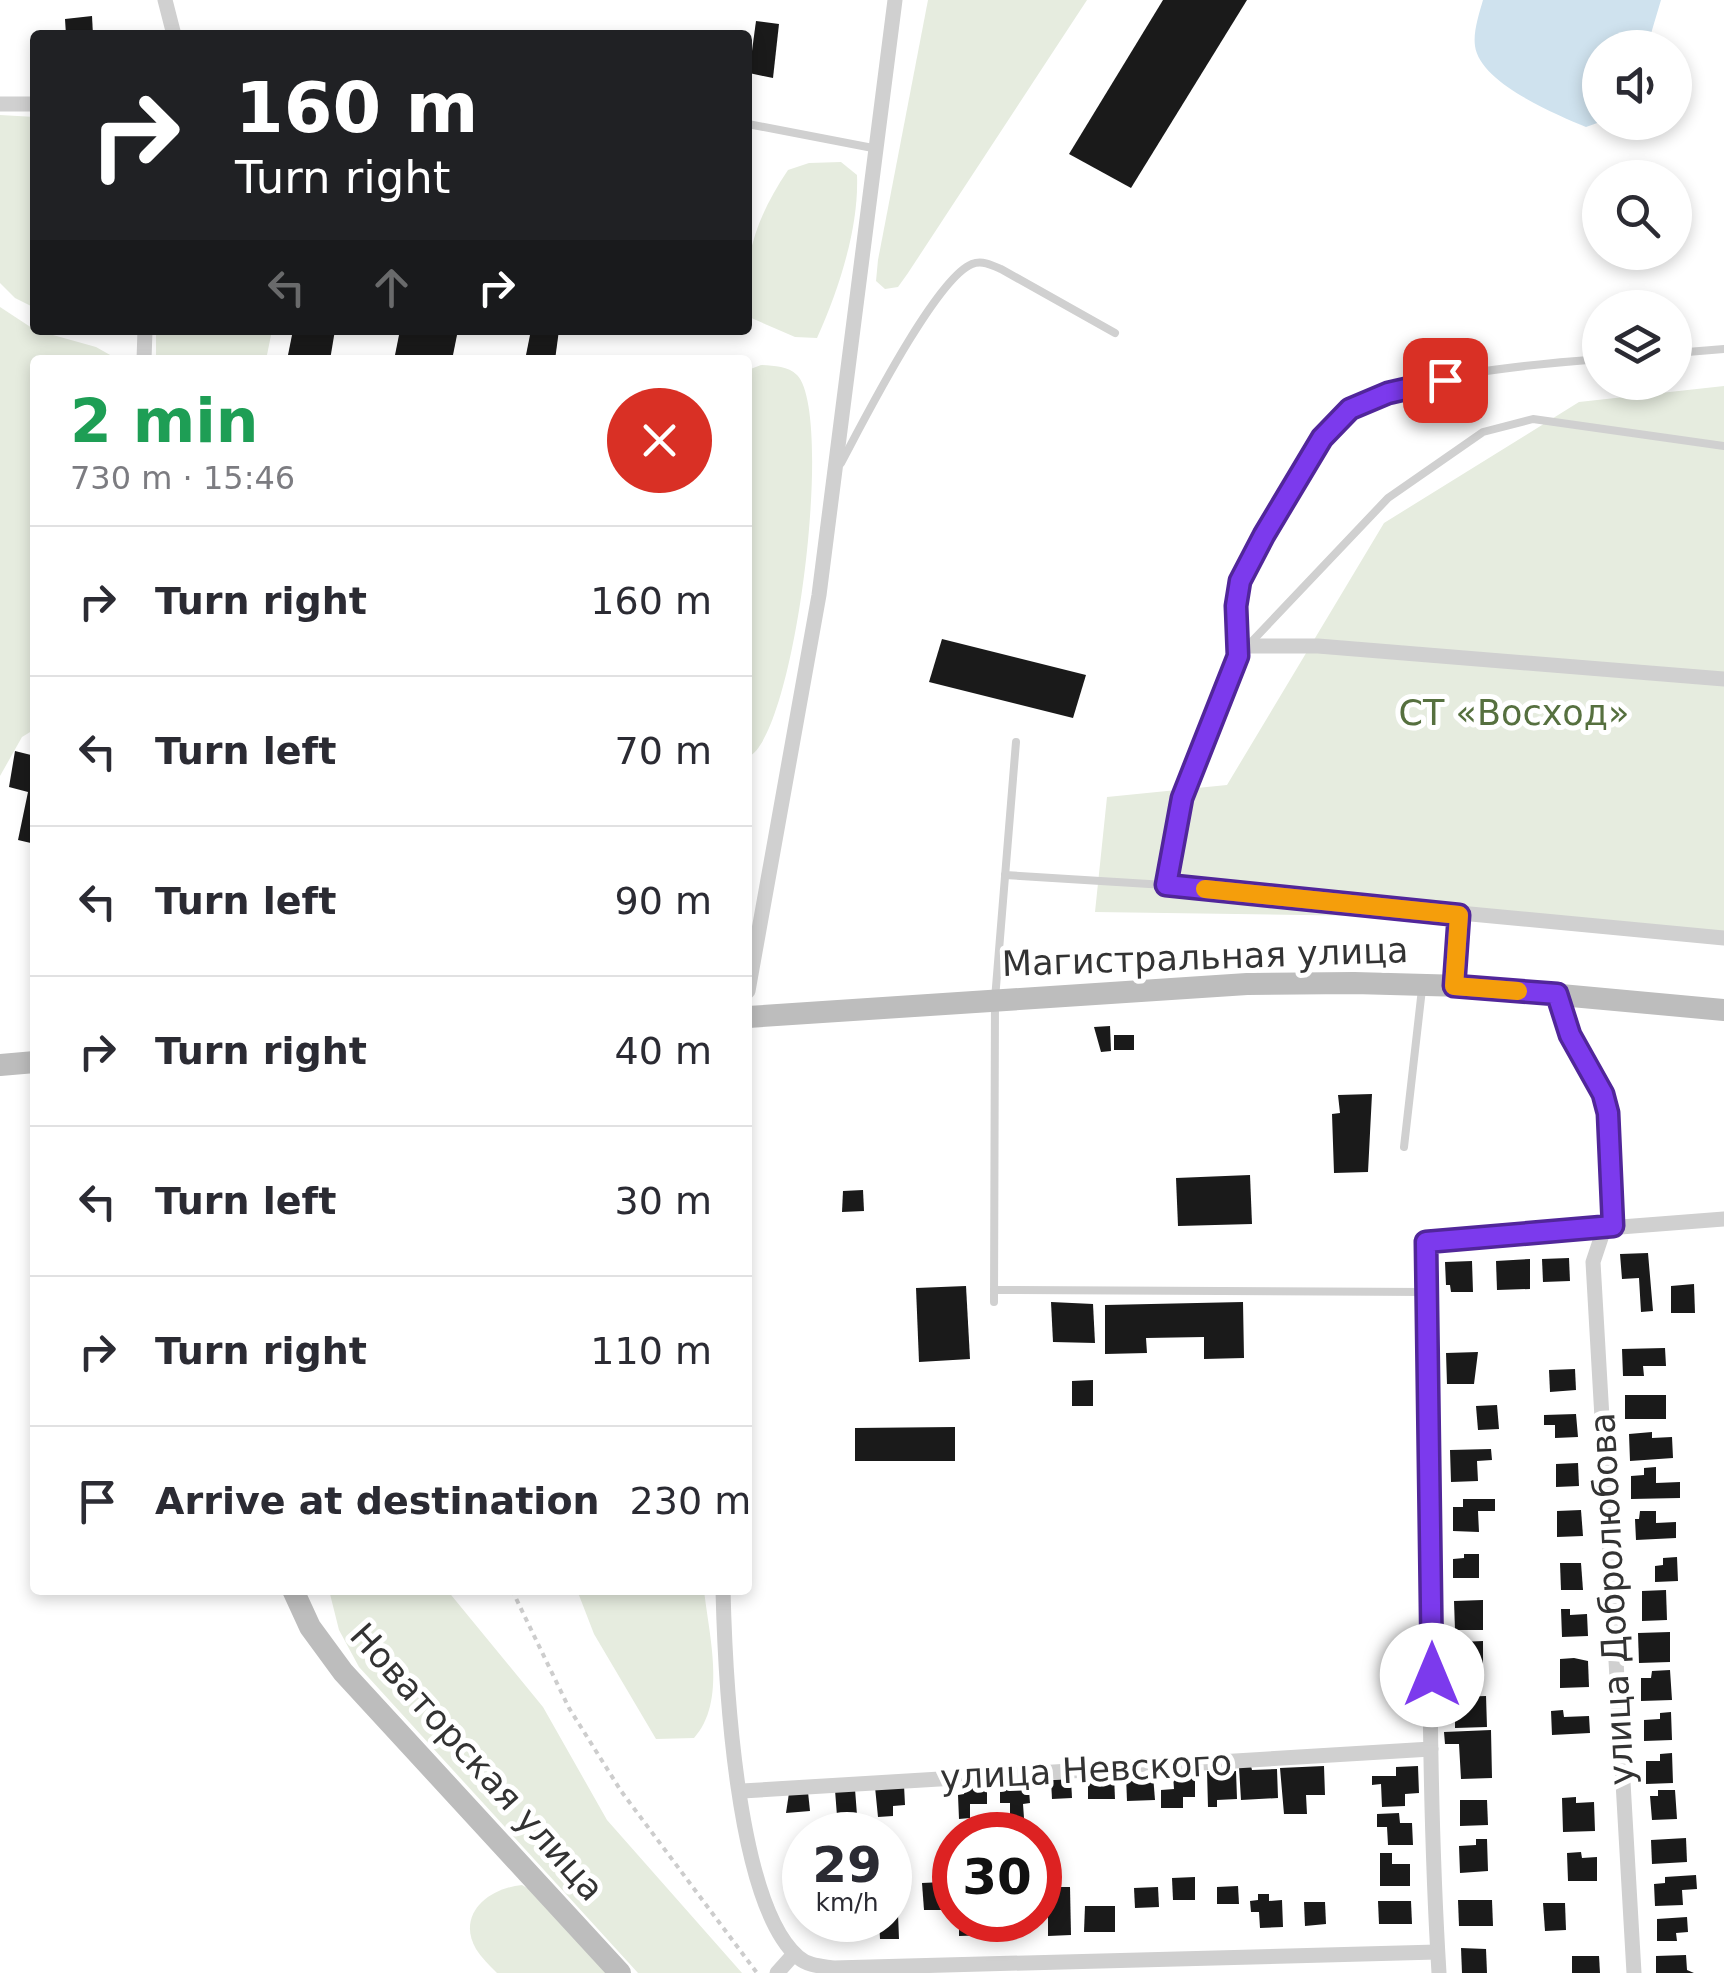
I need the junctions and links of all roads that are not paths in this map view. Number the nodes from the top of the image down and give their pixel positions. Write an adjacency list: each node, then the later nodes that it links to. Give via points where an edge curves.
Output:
1 (165, 0): 3 (street)
2 (896, 0): 7 (street)
3 (173, 30)
4 (0, 104): 5 (street)
5 (30, 104)
6 (752, 125): 7 (lane)
7 (878, 148): 13 (street)
8 (1114, 334): 13 (lane, via 1001,269 970,264 900,356)
9 (1724, 349): 10 (lane)
10 (1692, 352)
11 (1582, 361): 14 (lane, via 1445,380 1350,409 1322,438 1240,581 1236,606)
12 (1724, 446): 14 (lane, via 1533,419 1483,432 1388,498)
13 (834, 476): 21 (street, via 820,595)
14 (1243, 651): 15 (street, via 1318,646); 18 (lane, via 1182,798)
15 (1724, 679)
16 (1016, 742): 17 (lane)
17 (1005, 875): 18 (lane); 25 (lane)
18 (1166, 885): 19 (street)
19 (1459, 915): 20 (street); 23 (street)
20 (1724, 938)
21 (752, 969)
22 (1422, 985): 23 (main road, Магистральная улица); 25 (main road, Магистральная улица, via 1247,984); 30 (lane)
23 (1454, 986): 24 (main road, Магистральная улица)
24 (1557, 994): 26 (main road, Магистральная улица); 32 (lane, via 1608,1113)
25 (995, 999): 27 (main road, Магистральная улица); 33 (lane)
26 (1724, 1010)
27 (752, 1016)
28 (30, 1062): 29 (main road)
29 (0, 1065)
30 (1404, 1147)
31 (1724, 1219): 32 (street)
32 (1609, 1226): 34 (street, via 1426,1242); 46 (street, улица Добролюбова, via 1593,1262)
33 (994, 1290): 34 (lane); 35 (lane)
34 (1428, 1292): 38 (street)
35 (994, 1302)
36 (295, 1595): 43 (main road, Новаторская улица, via 343,1672)
37 (723, 1595): 39 (street, via 726,1700)
38 (1431, 1749): 39 (street, улица Невского); 40 (street)
39 (742, 1791): 41 (street, via 761,1891)
40 (1438, 1952): 42 (street); 45 (street)
41 (794, 1954): 42 (street, via 806,1964); 44 (street)
42 (848, 1970)
43 (620, 1973)
44 (778, 1973)
45 (1439, 1973)
46 (1634, 1973)

